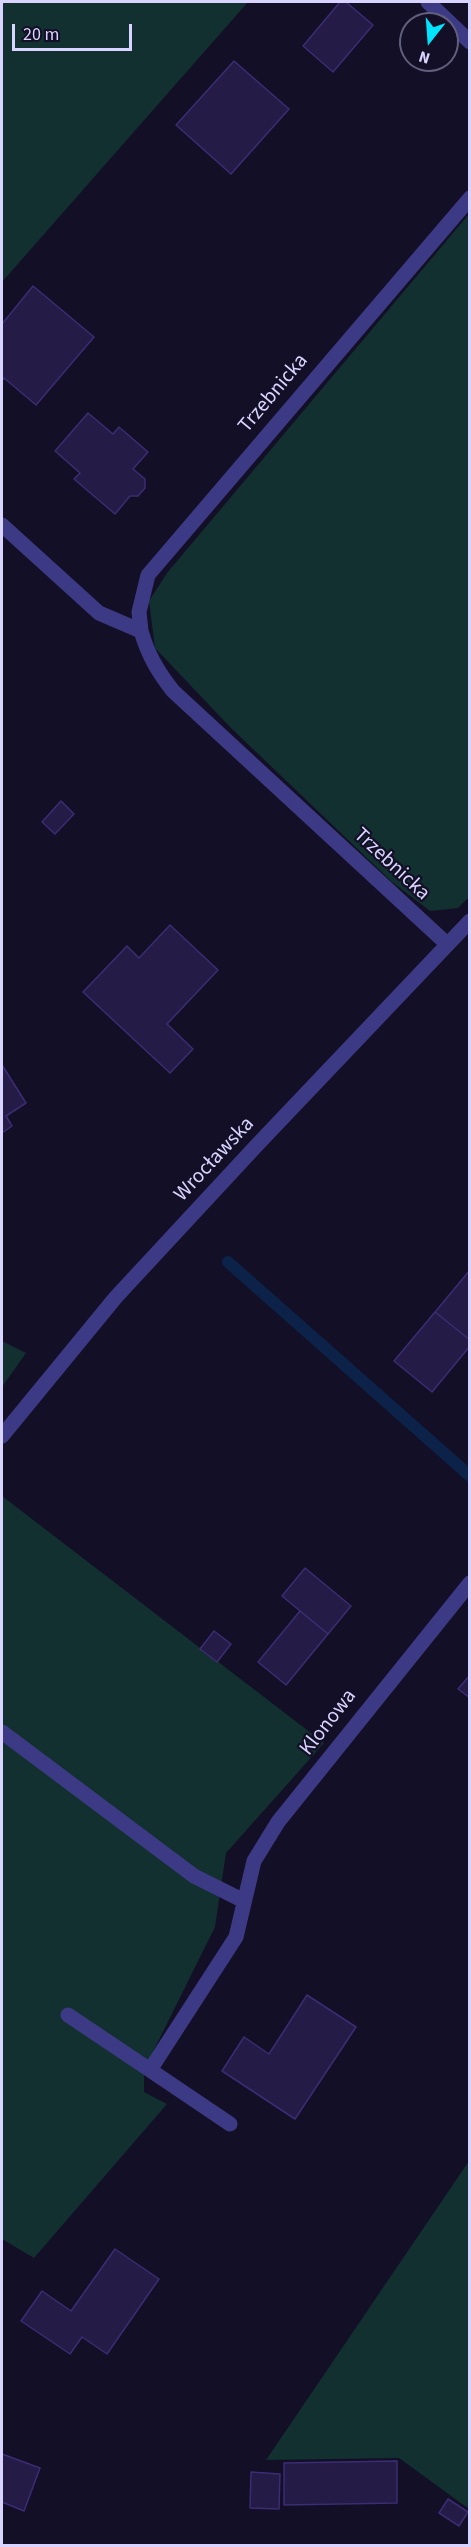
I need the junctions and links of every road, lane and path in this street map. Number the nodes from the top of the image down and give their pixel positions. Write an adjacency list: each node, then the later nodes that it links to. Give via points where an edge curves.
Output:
1 (428, 2): 2 (street)
2 (470, 42)
3 (470, 198): 5 (street, Trzebnicka, via 148,576 139,612)
4 (2, 525): 5 (street, via 99,613)
5 (141, 631): 7 (street, Trzebnicka, via 155,668 173,691)
6 (470, 921): 7 (street, Wrocławska)
7 (447, 944): 8 (street, Wrocławska, via 132,1280)
8 (2, 1436)
9 (470, 1583): 11 (street, Klonowa, via 278,1822 254,1861)
10 (2, 1732): 11 (street, via 194,1876)
11 (244, 1901): 13 (street, Klonowa, via 236,1937)
12 (68, 2014): 13 (street)
13 (150, 2070): 14 (street)
14 (230, 2124)

